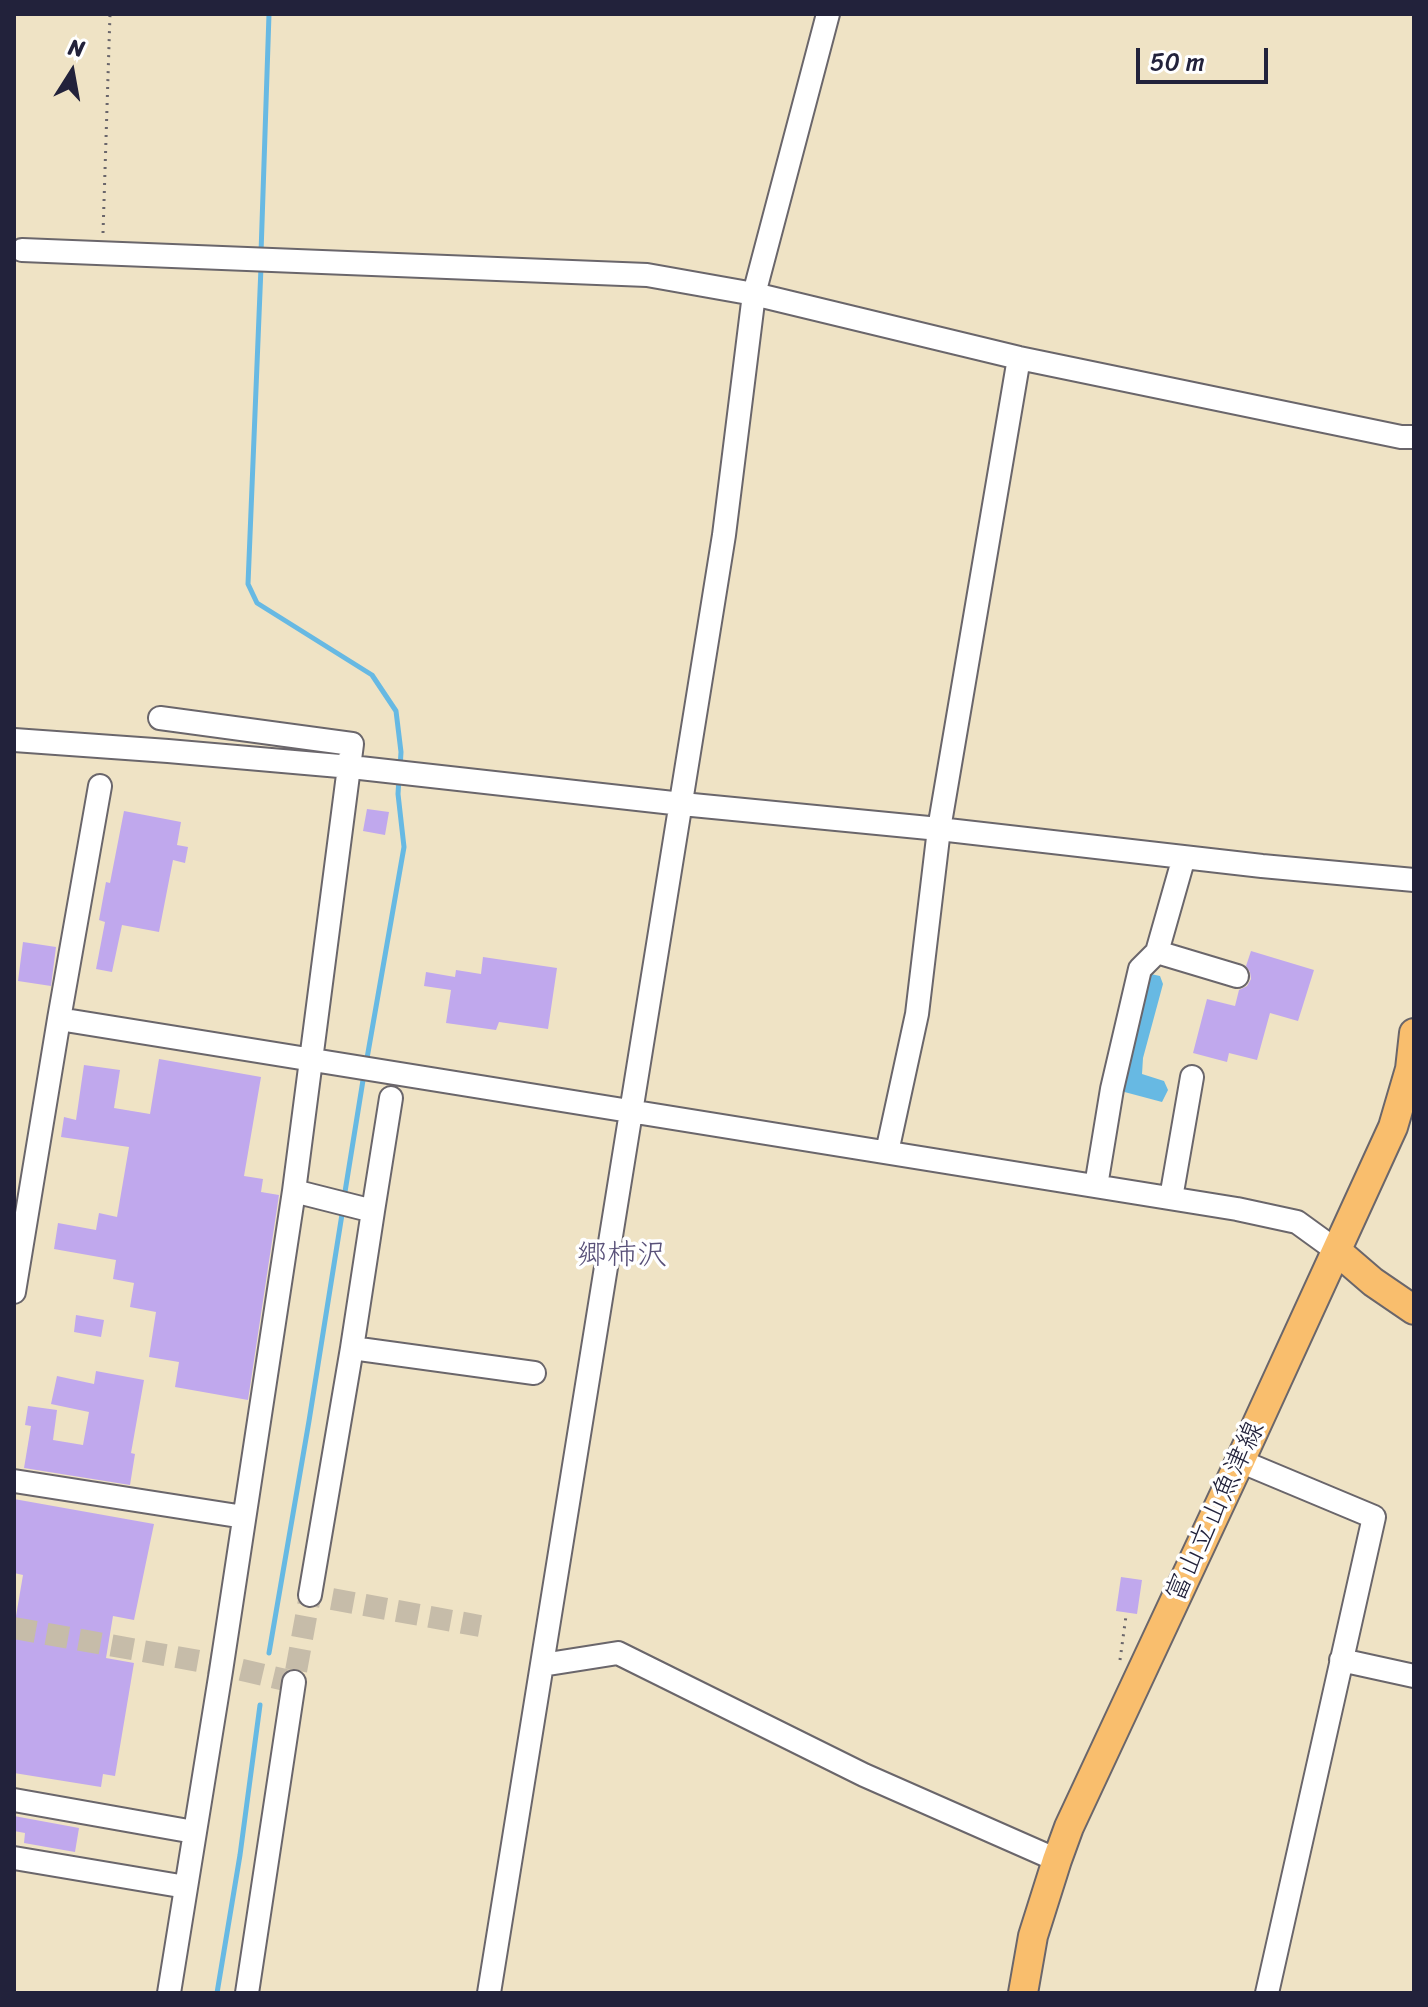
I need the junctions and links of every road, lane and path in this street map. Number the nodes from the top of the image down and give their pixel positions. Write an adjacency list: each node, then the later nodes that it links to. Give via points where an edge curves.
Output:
1 (110, 14): 4 (path)
2 (828, 14): 5 (street)
3 (22, 250): 4 (street)
4 (103, 253): 5 (street, via 647,275)
5 (754, 294): 6 (street); 12 (street)
6 (1019, 358): 7 (street); 13 (street)
7 (1414, 437)
8 (160, 718): 10 (street, via 352,744)
9 (14, 740): 10 (street)
10 (351, 767): 12 (street); 20 (street)
11 (100, 786): 18 (street)
12 (682, 804): 13 (street); 23 (street)
13 (939, 829): 14 (street); 24 (street, via 917,1014)
14 (1184, 857): 15 (street); 16 (street)
15 (1414, 880)
16 (1157, 952): 17 (street); 25 (street, via 1140,969)
17 (1237, 976)
18 (59, 1019): 20 (street); 30 (street)
19 (1414, 1033): 29 (main road, 富山立山魚津線, via 1393,1127)
20 (311, 1059): 23 (street); 26 (street)
21 (1192, 1077): 27 (street)
22 (391, 1098): 28 (street)
23 (630, 1110): 24 (street); 39 (street)
24 (887, 1152): 25 (street)
25 (1096, 1186): 27 (street)
26 (294, 1191): 28 (street); 36 (street)
27 (1171, 1198): 29 (street, via 1297,1222)
28 (373, 1211): 32 (street)
29 (1337, 1251): 31 (main road); 34 (main road, 富山立山魚津線)
30 (14, 1292)
31 (1414, 1310)
32 (352, 1348): 33 (street); 37 (street)
33 (534, 1373)
34 (1240, 1461): 38 (street, via 1374,1517); 45 (main road, 富山立山魚津線)
35 (14, 1481): 36 (street)
36 (244, 1517): 43 (street)
37 (310, 1595)
38 (1341, 1660): 40 (street); 51 (street)
39 (542, 1665): 45 (street, via 618,1653 864,1775); 49 (street)
40 (1414, 1676)
41 (294, 1682): 48 (street)
42 (14, 1800): 43 (street)
43 (194, 1832): 46 (street)
44 (14, 1858): 46 (street)
45 (1057, 1860): 50 (main road, 富山立山魚津線, via 1033,1936)
46 (186, 1887): 47 (street)
47 (169, 1993)
48 (247, 1993)
49 (489, 1993)
50 (1023, 1993)
51 (1267, 1993)

